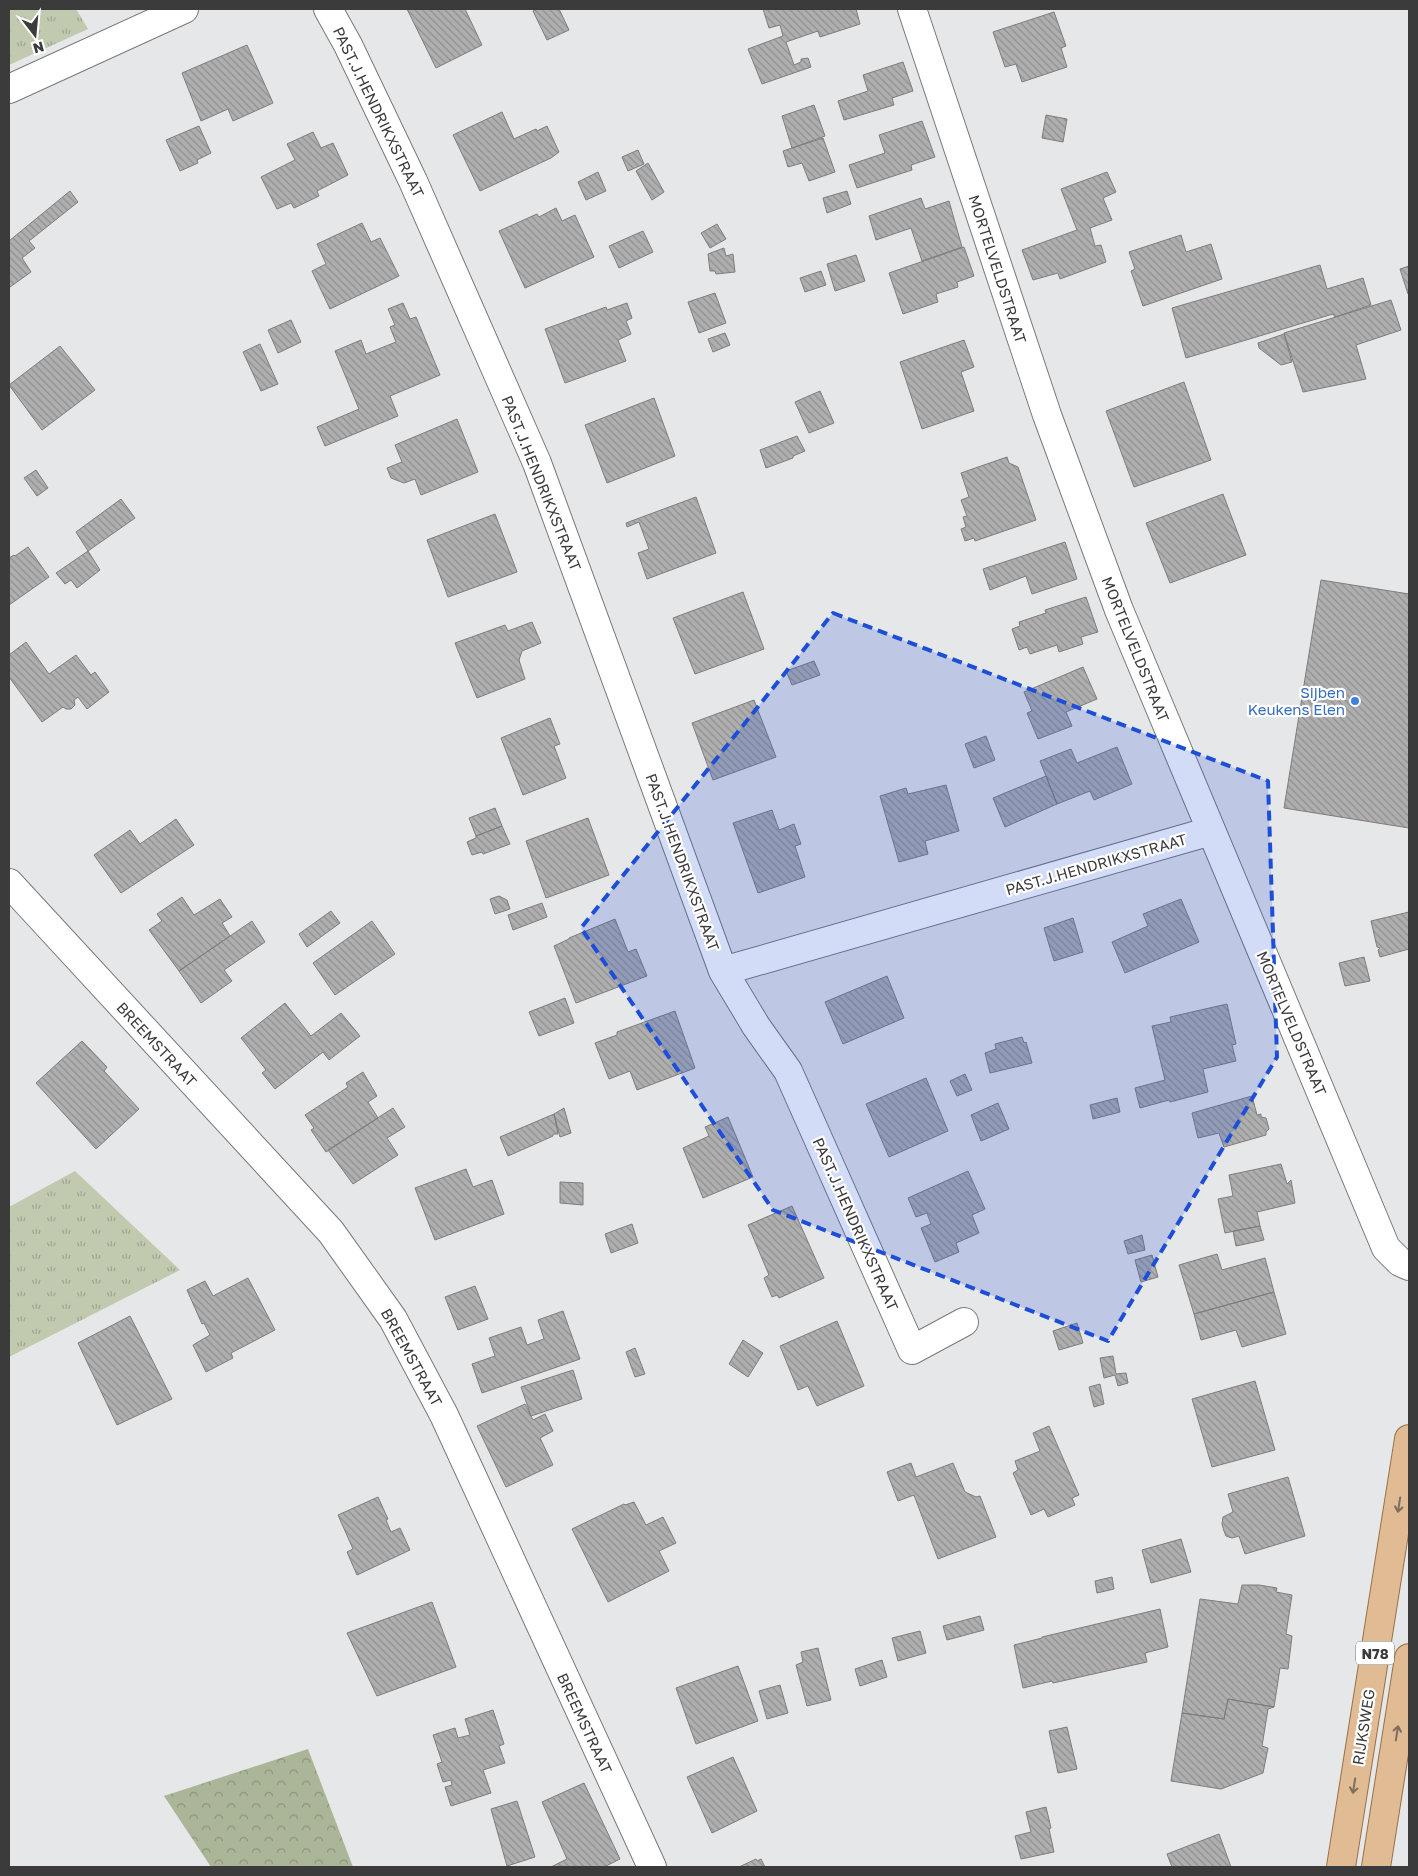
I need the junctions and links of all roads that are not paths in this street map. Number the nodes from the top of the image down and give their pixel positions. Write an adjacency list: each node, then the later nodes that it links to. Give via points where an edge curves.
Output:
1 (184, 9): 4 (street)
2 (328, 9): 7 (street, PAST.J.HENDRIKXSTRAAT, via 413,181 537,464)
3 (912, 9): 5 (street, MORTELVELDSTRAAT, via 1047,415 1119,610)
4 (9, 89)
5 (1211, 831): 7 (street, PAST.J.HENDRIKXSTRAAT); 8 (street, MORTELVELDSTRAAT, via 1386,1248)
6 (9, 883): 12 (street, BREEMSTRAAT, via 331,1232 393,1318 444,1414)
7 (722, 971): 9 (street, PAST.J.HENDRIKXSTRAAT, via 788,1072 912,1350)
8 (1409, 1266)
9 (964, 1322)
10 (1409, 1440): 13 (main road, RIJKSWEG / N78, one-way to 13)
11 (1409, 1658): 14 (main road, N78, one-way to 11)
12 (652, 1867)
13 (1341, 1867)
14 (1376, 1867)

